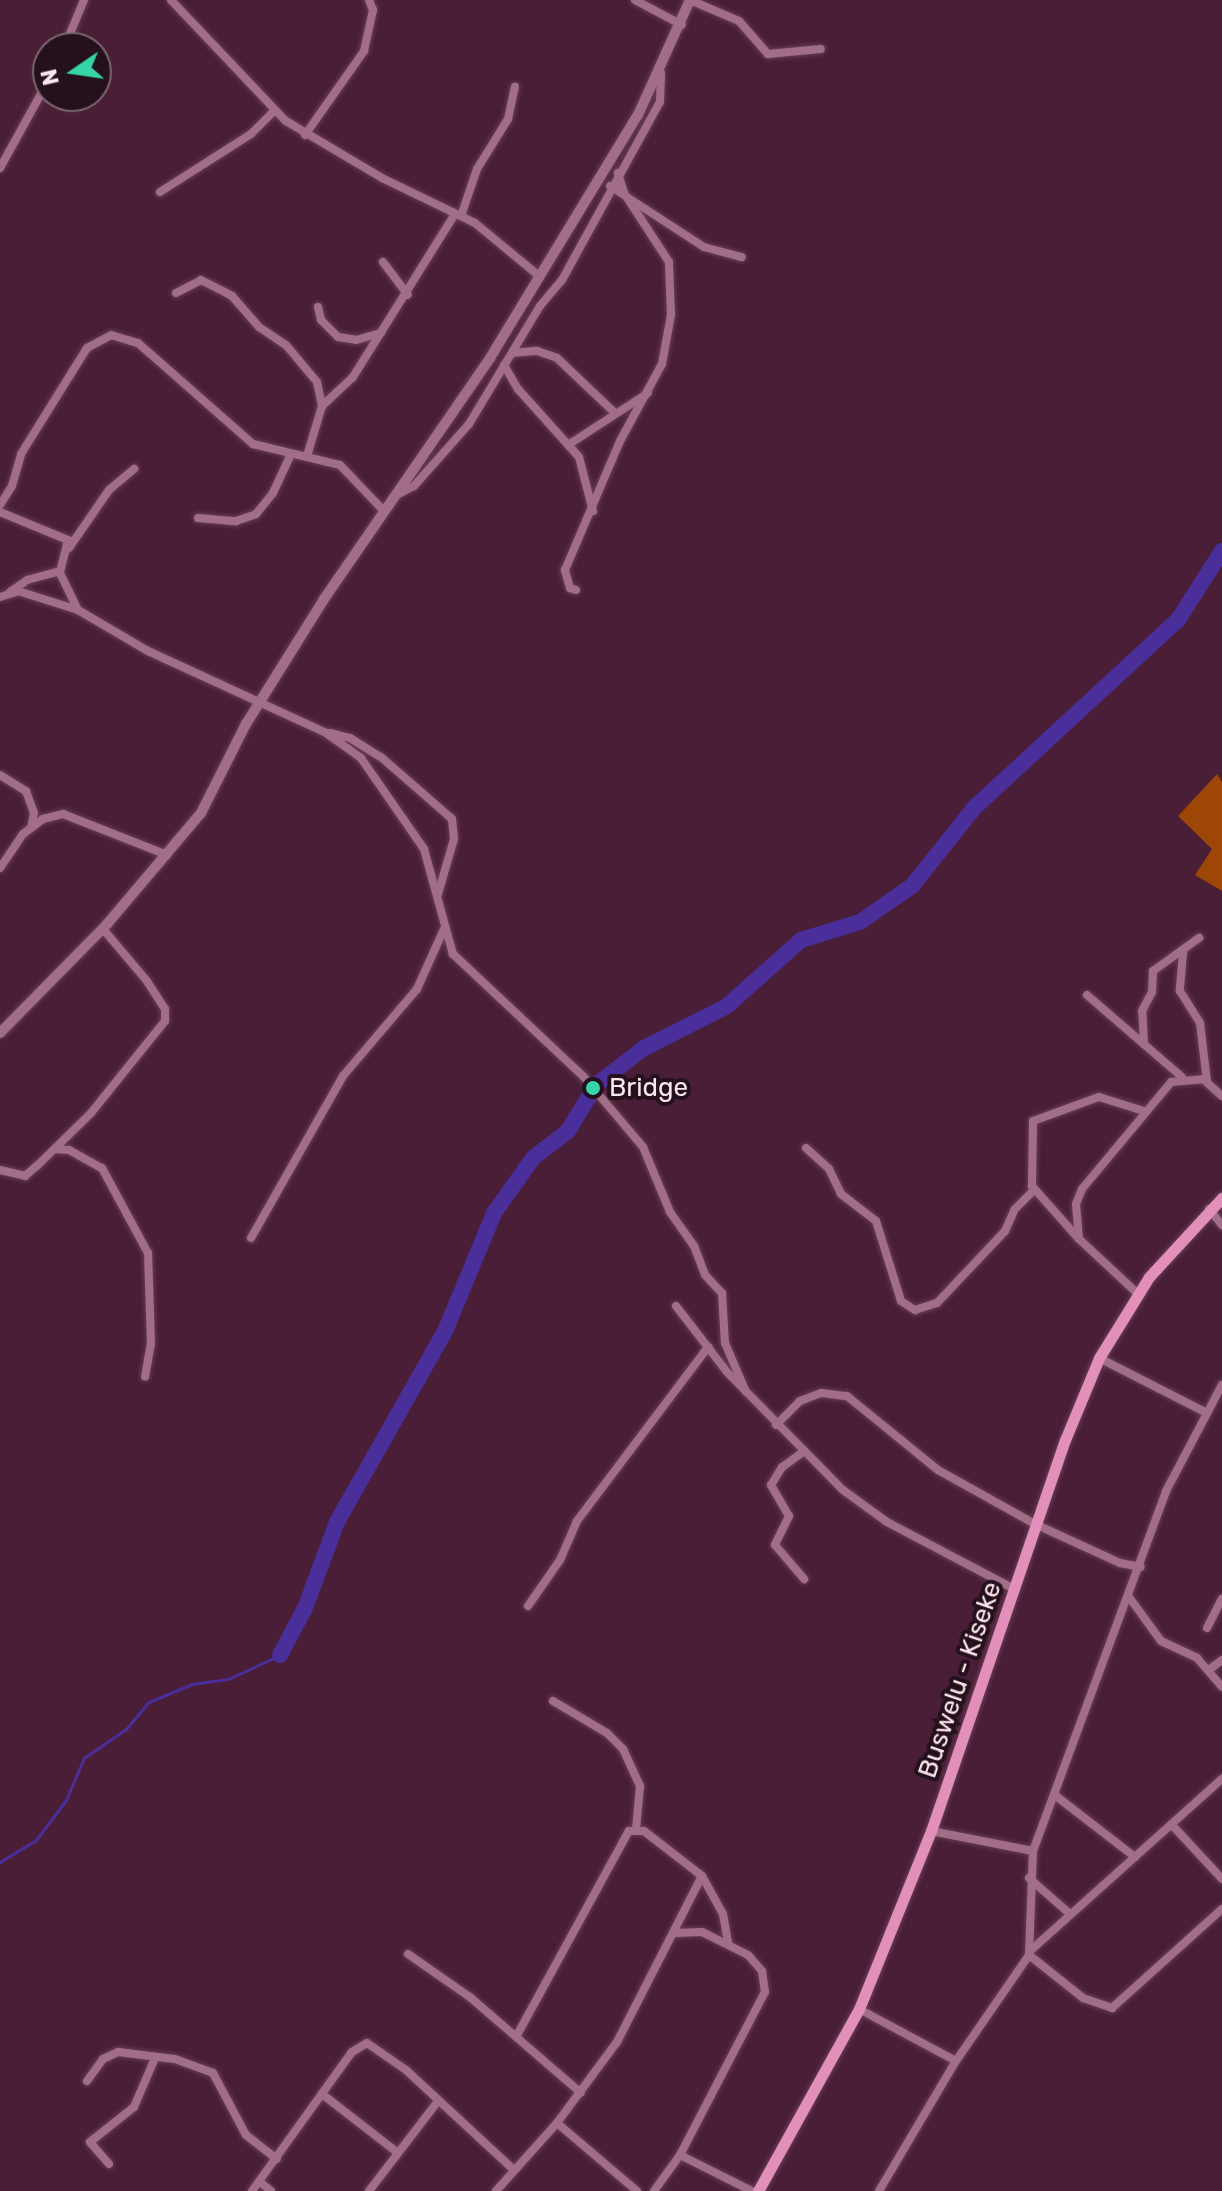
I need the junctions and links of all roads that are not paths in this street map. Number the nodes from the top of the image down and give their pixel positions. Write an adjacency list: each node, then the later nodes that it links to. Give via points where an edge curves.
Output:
1 (84, 0): 7 (street)
2 (171, 0): 12 (street)
3 (369, 0): 13 (street, via 372,22 364,51)
4 (635, 0): 6 (street)
5 (690, 0): 6 (street); 8 (street, via 739,21 768,54)
6 (682, 25): 9 (street)
7 (71, 32)
8 (821, 49)
9 (661, 73): 15 (street, via 660,102); 22 (street)
10 (515, 87): 19 (street, via 508,119 477,169)
11 (32, 110): 14 (street)
12 (275, 110): 13 (street); 17 (street, via 251,134)
13 (305, 135): 19 (street)
14 (0, 168)
15 (618, 173): 16 (street); 18 (street)
16 (610, 186): 18 (street); 27 (street, via 562,280)
17 (160, 192)
18 (624, 193): 20 (street, via 704,247); 29 (street, via 672,275 667,344)
19 (458, 215): 22 (street, via 489,232); 24 (street)
20 (742, 257)
21 (383, 262): 24 (street)
22 (539, 276): 36 (street, via 446,426)
23 (176, 293): 30 (street, via 201,280 232,296 317,382)
24 (408, 295): 26 (street)
25 (318, 307): 26 (street, via 321,320 338,337 356,340)
26 (382, 333): 30 (street, via 348,384)
27 (512, 353): 28 (street); 31 (street, via 537,351 557,358)
28 (504, 365): 32 (street, via 518,389); 36 (street, via 469,424 414,486)
29 (648, 392): 31 (street); 40 (street, via 620,441)
30 (322, 406): 34 (street)
31 (614, 412): 32 (street)
32 (568, 445): 40 (street, via 586,471)
33 (291, 454): 34 (street); 37 (street, via 253,444 138,343 99,337 21,454); 41 (street, via 273,493 256,514 236,521)
34 (307, 456): 38 (street, via 340,465)
35 (134, 469): 42 (street, via 109,490)
36 (393, 497): 38 (street)
37 (0, 505)
38 (384, 511): 48 (street)
39 (0, 512): 42 (street, via 60,534)
40 (593, 513): 44 (street, via 565,570 570,588)
41 (198, 518)
42 (69, 548): 43 (street)
43 (60, 571): 45 (street, via 27,580); 47 (street)
44 (576, 590)
45 (10, 592): 46 (street); 47 (street, via 27,592)
46 (0, 597)
47 (78, 610): 48 (street, via 148,651)
48 (260, 701): 49 (street); 52 (street, via 201,813)
49 (326, 733): 54 (street, via 368,767 424,849); 54 (street, via 350,738 381,757 452,819 454,839)
50 (0, 775): 51 (street, via 26,791 34,813)
51 (31, 829): 52 (street, via 63,814); 53 (street)
52 (167, 855): 56 (street)
53 (0, 868)
54 (437, 902): 55 (street)
55 (444, 928): 73 (street, via 417,989 343,1076); 81 (street, via 453,954 629,1125 705,1275 720,1288 725,1343)
56 (103, 929): 60 (street); 67 (street, via 147,981 165,1009 165,1021 91,1113)
57 (1199, 938): 58 (street)
58 (1183, 953): 61 (street, via 1153,971 1152,992 1142,1011); 63 (street, via 1180,991 1200,1023)
59 (1087, 995): 61 (street)
60 (0, 1033)
61 (1144, 1044): 62 (street)
62 (1182, 1077): 63 (street); 65 (street)
63 (1207, 1082): 64 (street)
64 (1222, 1096)
65 (1144, 1111): 69 (street, via 1099,1097 1038,1118 1031,1126); 74 (street, via 1082,1189 1076,1204)
66 (806, 1148): 69 (street, via 829,1169 846,1200 876,1221 901,1301 915,1310 937,1303 1005,1231 1015,1209)
67 (54, 1149): 68 (street, via 25,1176); 79 (street, via 69,1150 102,1168 148,1253 151,1343)
68 (0, 1170)
69 (1034, 1190): 74 (street)
70 (1222, 1198): 71 (main road, Buswelu - Kiseke)
71 (1209, 1209): 72 (street); 75 (main road, Buswelu - Kiseke)
72 (1222, 1225)
73 (251, 1238)
74 (1079, 1239): 75 (street)
75 (1137, 1293): 78 (main road, Buswelu - Kiseke)
76 (676, 1306): 77 (street)
77 (708, 1347): 81 (street); 93 (street, via 577,1521 560,1560)
78 (1099, 1358): 84 (street); 87 (main road, Buswelu - Kiseke)
79 (145, 1376)
80 (1222, 1385): 82 (street)
81 (746, 1392): 85 (street)
82 (1212, 1400): 83 (street); 84 (street)
83 (1222, 1405)
84 (1205, 1412): 88 (street, via 1166,1491)
85 (776, 1425): 86 (street); 87 (street, via 800,1401 821,1393 847,1396 938,1470)
86 (803, 1452): 89 (street, via 782,1467 771,1485 789,1516 775,1545); 90 (street, via 887,1522)
87 (1037, 1525): 88 (street, via 1120,1563); 90 (main road, Buswelu - Kiseke)
88 (1141, 1567): 91 (street)
89 (804, 1579)
90 (1014, 1589): 103 (main road, Buswelu - Kiseke)
91 (1129, 1597): 96 (street, via 1161,1641); 100 (street)
92 (1222, 1599): 94 (street)
93 (528, 1606)
94 (1207, 1628)
95 (1222, 1660): 96 (street)
96 (1210, 1669): 97 (street)
97 (1222, 1687)
98 (553, 1701): 102 (street, via 607,1733 623,1749 640,1786)
99 (1222, 1779): 101 (street)
100 (1056, 1796): 104 (street); 105 (street)
101 (1173, 1826): 105 (street); 108 (street)
102 (636, 1829): 106 (street); 116 (street, via 622,1839)
103 (931, 1831): 104 (street); 115 (main road, Buswelu - Kiseke)
104 (1033, 1851): 107 (street)
105 (1135, 1857): 110 (street)
106 (702, 1876): 111 (street); 112 (street, via 723,1914)
107 (1029, 1878): 110 (street); 113 (street)
108 (1222, 1879)
109 (1222, 1909): 113 (street, via 1112,2008 1083,1998)
110 (1069, 1913): 113 (street)
111 (675, 1933): 112 (street, via 702,1932); 120 (street, via 617,2042)
112 (728, 1943): 125 (street, via 762,1971 765,1992)
113 (1029, 1953): 118 (street)
114 (408, 1954): 116 (street)
115 (859, 2009): 118 (street); 136 (main road, Buswelu - Kiseke)
116 (516, 2037): 120 (street)
117 (155, 2058): 119 (street, via 127,2051 110,2054); 126 (street, via 175,2059 213,2073 246,2135); 127 (street, via 134,2107 90,2142)
118 (956, 2061): 137 (street)
119 (87, 2081)
120 (581, 2093): 123 (street)
121 (322, 2094): 122 (street, via 352,2052 367,2043); 124 (street); 126 (street)
122 (438, 2101): 124 (street); 128 (street)
123 (557, 2123): 128 (street); 134 (street)
124 (398, 2153): 132 (street)
125 (680, 2155): 135 (street); 136 (street)
126 (277, 2159): 129 (street)
127 (109, 2164)
128 (513, 2169): 133 (street)
129 (260, 2182): 130 (street); 131 (street)
130 (252, 2191)
131 (271, 2191)
132 (369, 2191)
133 (496, 2191)
134 (637, 2191)
135 (654, 2191)
136 (755, 2191)
137 (879, 2191)

